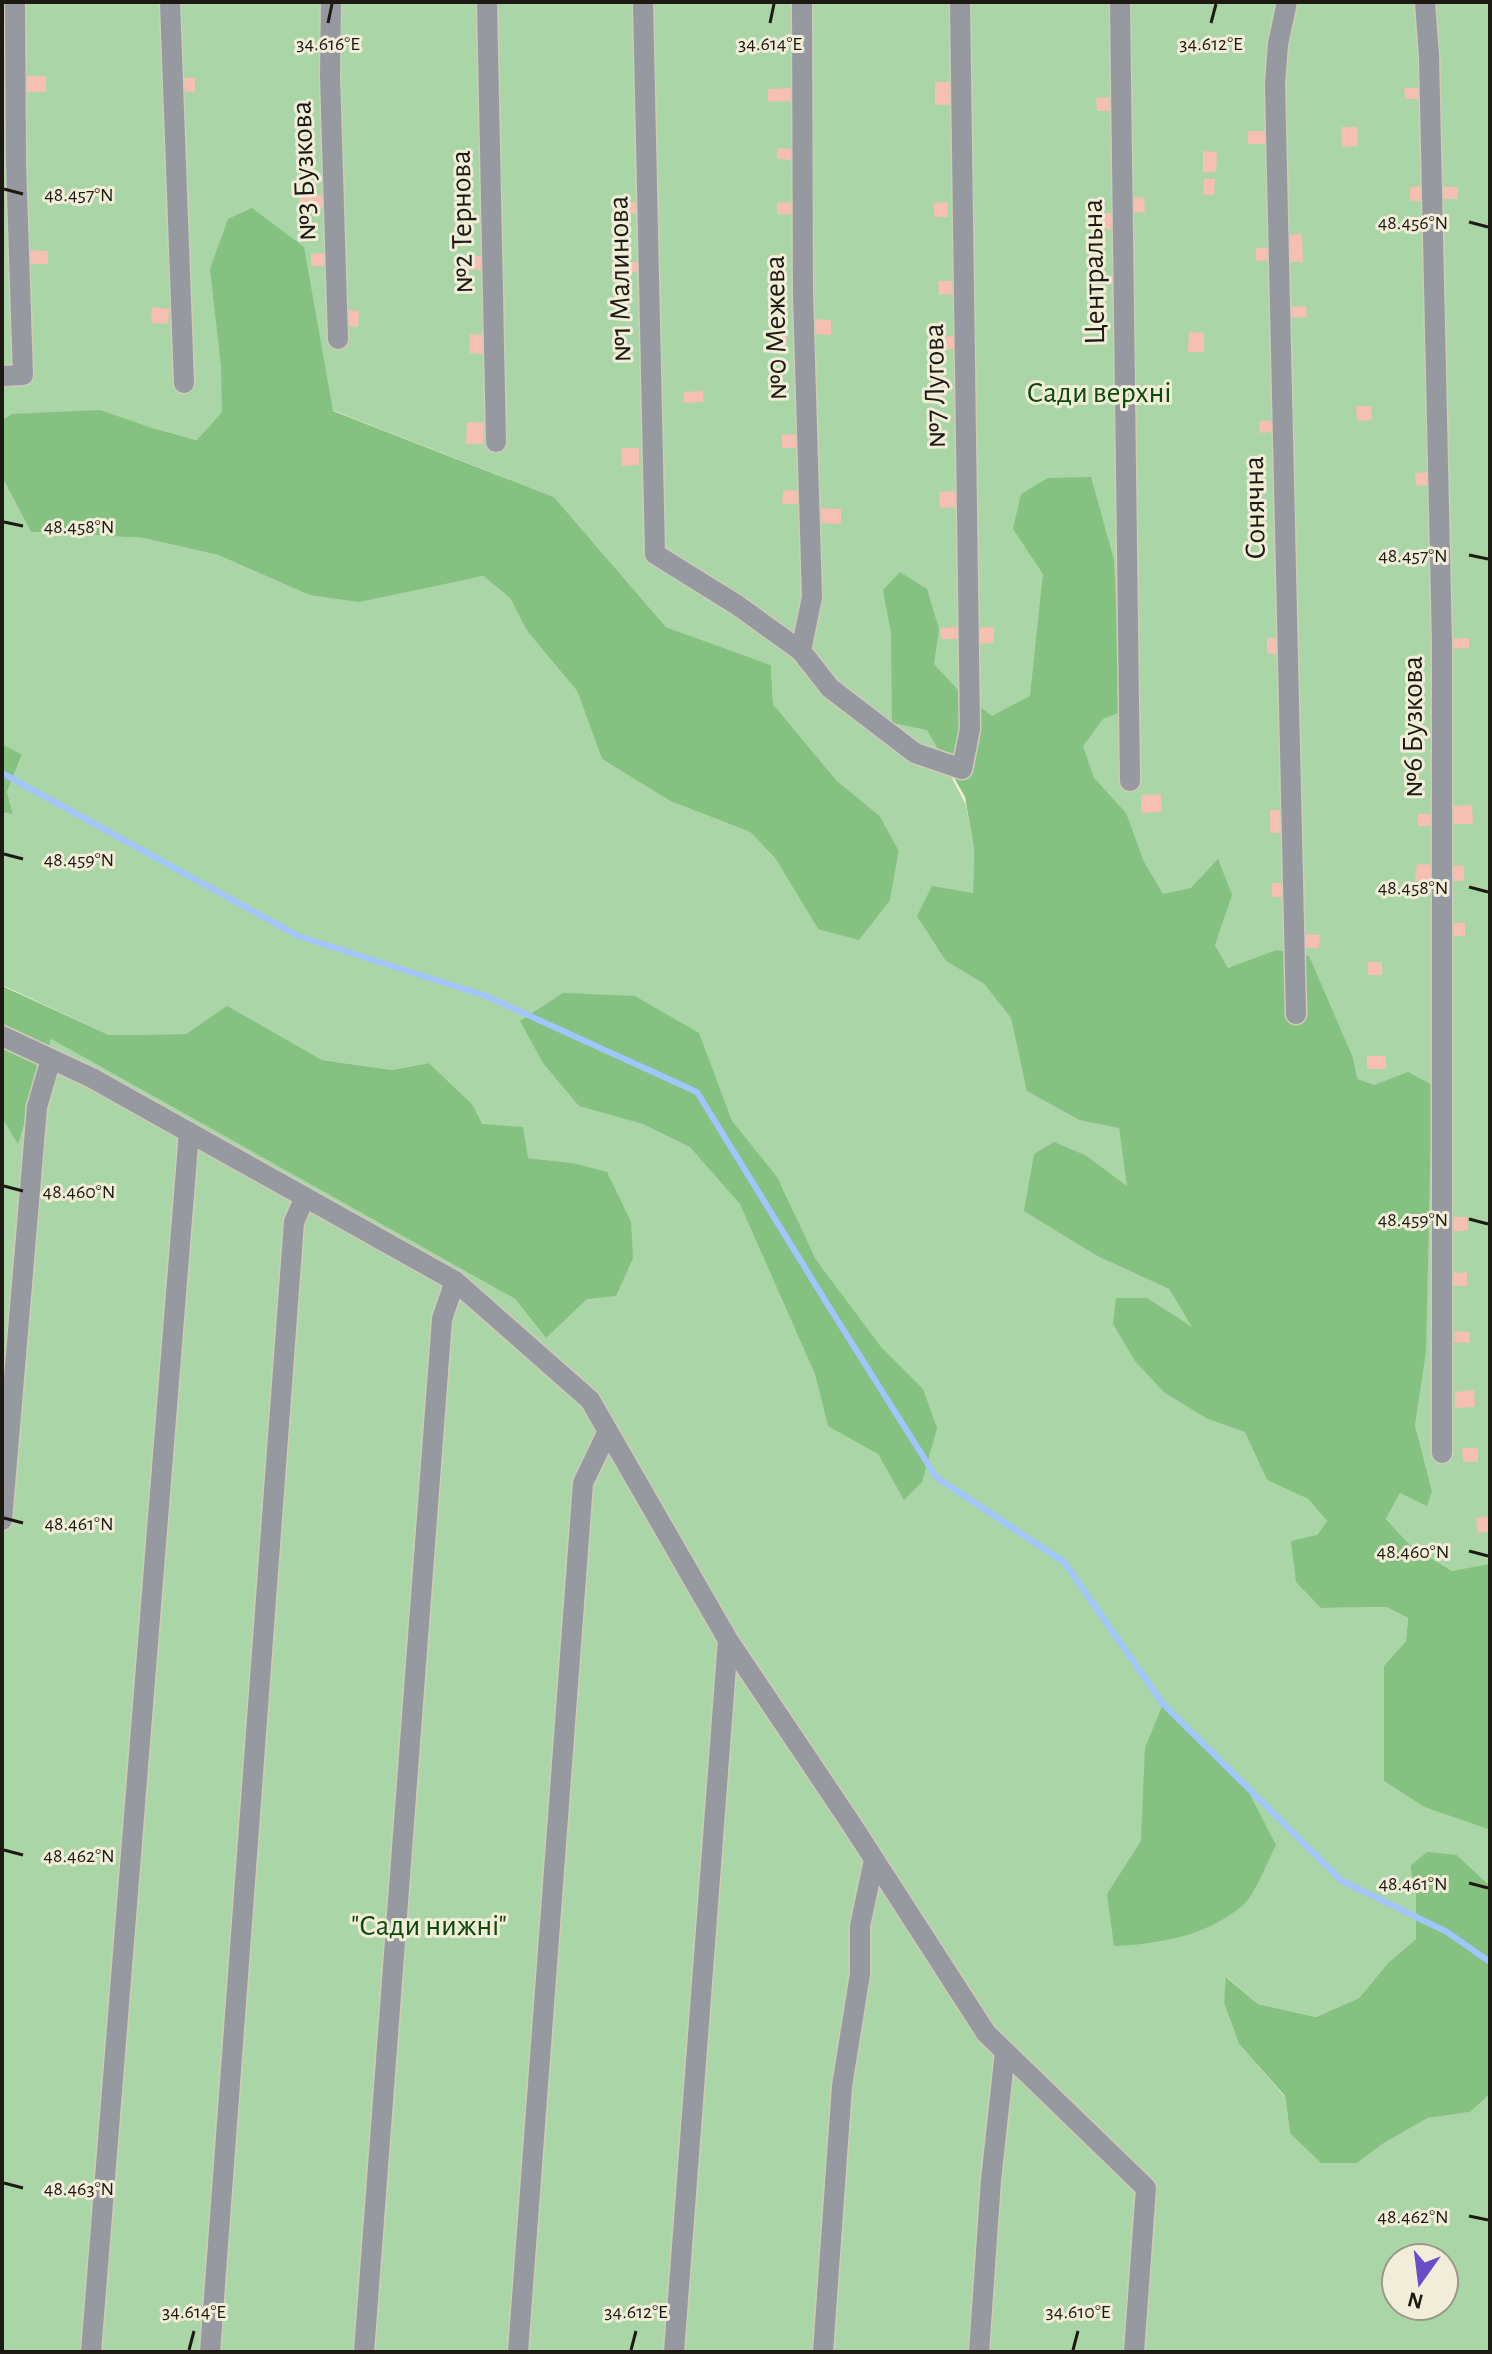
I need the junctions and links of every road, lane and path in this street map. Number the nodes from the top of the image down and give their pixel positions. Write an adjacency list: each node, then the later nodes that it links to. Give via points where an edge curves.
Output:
1 (15, 2): 12 (lane, via 23,375)
2 (170, 2): 13 (lane)
3 (331, 2): 11 (lane, №3 Бузкова)
4 (487, 2): 14 (lane, №2 Тернова)
5 (643, 2): 15 (lane, №1 Малинова, via 655,554)
6 (802, 2): 15 (lane, №0 Межева, via 812,597)
7 (960, 2): 15 (lane, №7 Лугова, via 970,729 962,769 915,753 830,688)
8 (1120, 2): 16 (lane, Центральна)
9 (1287, 2): 17 (lane, Сонячна, via 1275,84)
10 (1425, 2): 24 (lane, №6 Бузкова, via 1442,645)
11 (338, 339)
12 (2, 376)
13 (184, 383)
14 (496, 442)
15 (801, 651)
16 (1130, 781)
17 (1296, 1014)
18 (2, 1036): 19 (lane)
19 (51, 1059): 20 (lane); 25 (lane, via 37,1107)
20 (189, 1132): 21 (lane); 29 (lane)
21 (305, 1197): 22 (lane); 30 (lane, via 294,1222)
22 (455, 1281): 23 (lane, via 590,1400); 31 (lane, via 442,1319)
23 (608, 1431): 26 (lane); 32 (lane, via 583,1483)
24 (1442, 1453)
25 (2, 1520)
26 (728, 1640): 27 (lane); 33 (lane)
27 (874, 1860): 28 (lane, via 986,2033); 34 (lane, via 860,1926 860,1974 842,2086)
28 (1005, 2052): 35 (lane); 36 (lane, via 1146,2188)
29 (91, 2352)
30 (210, 2352)
31 (364, 2352)
32 (518, 2352)
33 (674, 2352)
34 (823, 2352)
35 (979, 2352)
36 (1134, 2352)

